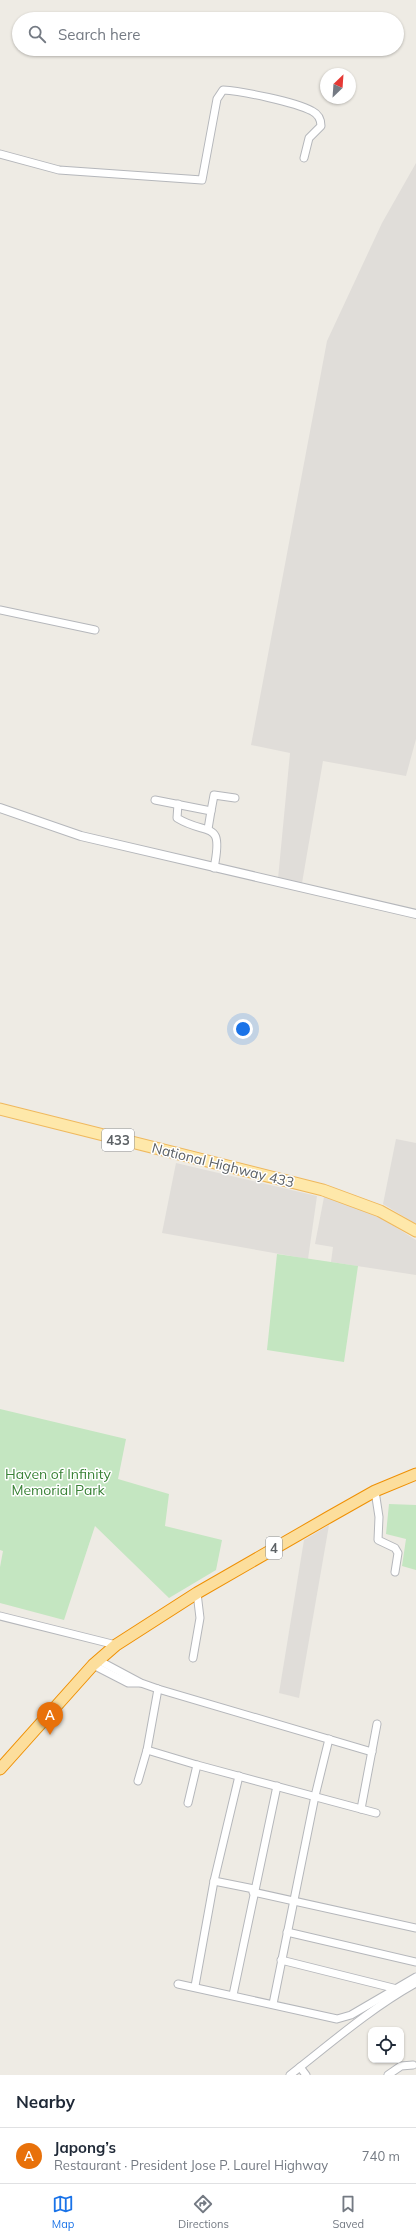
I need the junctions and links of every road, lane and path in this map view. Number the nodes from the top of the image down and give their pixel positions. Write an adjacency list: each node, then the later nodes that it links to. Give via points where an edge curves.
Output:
1 (0, 154): 2 (street, via 59,170 202,180 217,99 223,90 244,93 316,113 321,120 321,126 309,138)
2 (304, 158)
3 (0, 610): 4 (street)
4 (95, 630)
5 (235, 798): 9 (street, via 214,795)
6 (155, 800): 7 (street)
7 (178, 804): 9 (street); 10 (street, via 178,818)
8 (0, 808): 11 (street, via 81,836)
9 (210, 811): 10 (street)
10 (208, 829): 11 (street, via 216,837 218,846)
11 (214, 868): 12 (street)
12 (416, 914)
13 (0, 1109): 14 (main road, National Highway 433 / 433, via 323,1190 380,1211)
14 (416, 1231)
15 (416, 1474): 16 (highway, 4)
16 (375, 1491): 17 (street, via 379,1517 378,1540 395,1548 398,1553); 18 (highway, 4)
17 (395, 1572)
18 (197, 1593): 20 (highway, 4); 21 (street, via 200,1618)
19 (0, 1616): 20 (street)
20 (116, 1645): 22 (highway, 4)
21 (193, 1658)
22 (95, 1663): 23 (street, via 123,1677); 29 (highway, 4)
23 (158, 1689): 25 (street); 26 (street)
24 (377, 1724): 27 (street)
25 (328, 1739): 27 (street); 33 (street)
26 (147, 1750): 28 (street); 31 (street)
27 (372, 1752): 35 (street)
28 (197, 1765): 30 (street); 34 (street)
29 (0, 1769)
30 (239, 1776): 32 (street); 37 (street)
31 (138, 1781)
32 (277, 1786): 33 (street); 38 (street)
33 (314, 1796): 35 (street); 39 (street)
34 (188, 1803)
35 (361, 1809): 36 (street)
36 (376, 1813)
37 (214, 1881): 38 (street); 47 (street)
38 (253, 1890): 39 (street); 49 (street)
39 (294, 1899): 40 (street); 41 (street)
40 (416, 1928)
41 (287, 1932): 42 (street); 43 (street)
42 (281, 1960): 48 (street); 50 (street)
43 (416, 1962)
44 (416, 1977): 48 (street)
45 (416, 1983): 52 (street, via 335,2039)
46 (178, 1984): 47 (street)
47 (195, 1986): 49 (street)
48 (397, 1989): 50 (street, via 351,2015 337,2019)
49 (233, 1995): 50 (street)
50 (273, 2004)
51 (413, 2065): 55 (street, via 401,2066)
52 (300, 2067): 53 (street); 54 (street)
53 (290, 2075)
54 (306, 2075)
55 (388, 2075)

